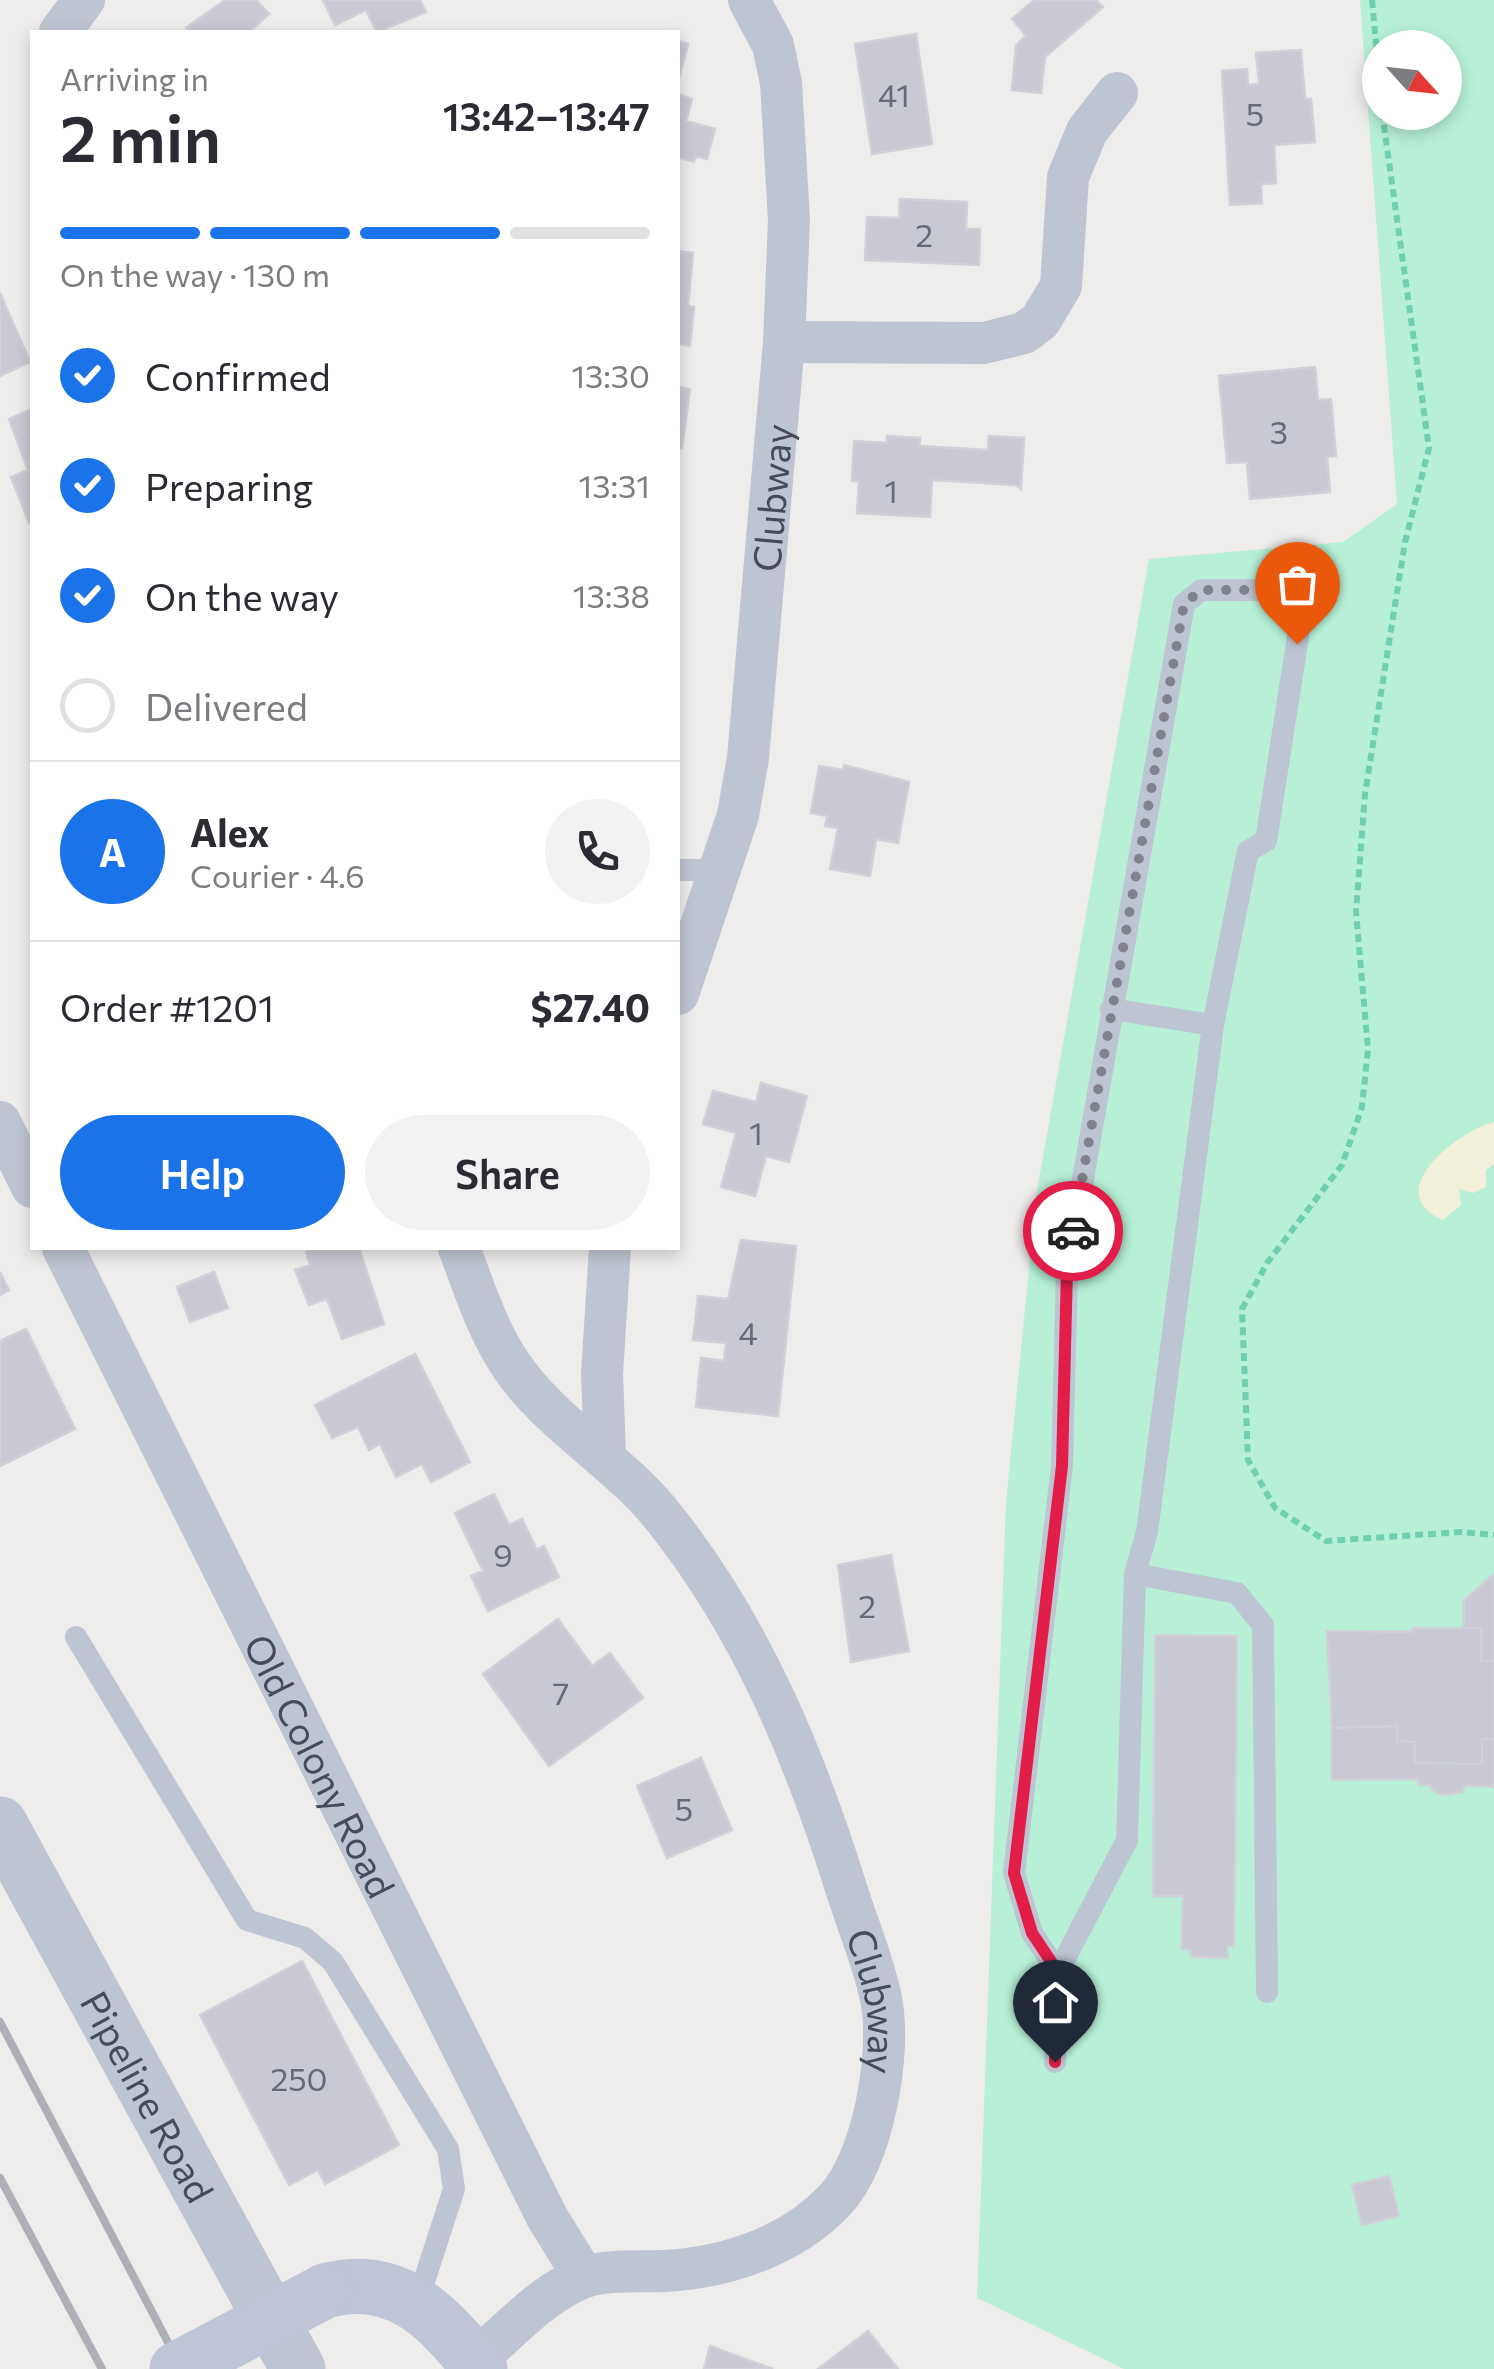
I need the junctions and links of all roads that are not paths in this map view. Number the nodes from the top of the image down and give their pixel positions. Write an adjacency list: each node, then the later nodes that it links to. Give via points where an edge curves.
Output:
1 (84, 0): 3 (street)
2 (749, 0): 5 (street, Clubway, via 773,46 782,83)
3 (62, 30)
4 (1118, 93): 5 (street, via 1087,131 1068,177 1062,286 1040,320 984,343)
5 (784, 342): 6 (street, Clubway, via 748,758 738,815)
6 (698, 870): 7 (street, Clubway)
7 (680, 982)
8 (1111, 1009): 9 (lane); 9 (lane, via 1184,604 1201,590 1279,590 1303,605 1266,841 1248,851); 19 (lane, via 1067,1270 1062,1466 1014,1873 1032,1933)
9 (1213, 1025): 16 (lane, via 1147,1532)
10 (0, 1122): 11 (street)
11 (30, 1183)
12 (64, 1250): 22 (street, Old Colony Road, via 538,2199)
13 (460, 1250): 15 (street, Clubway, via 510,1365 552,1413)
14 (610, 1250): 15 (street)
15 (605, 1454): 22 (street, Clubway, via 702,1570 791,1728 882,2000 882,2041 862,2156 834,2202 743,2258)
16 (1135, 1574): 19 (lane, via 1127,1840); 20 (lane, via 1237,1593 1263,1625)
17 (76, 1637): 23 (lane, via 247,1920 305,1938 333,1962 448,2149 454,2189)
18 (0, 1824): 26 (street, Pipeline Road)
19 (1058, 1972): 21 (lane)
20 (1267, 1992)
21 (1055, 2062)
22 (584, 2277): 24 (street, Clubway, via 546,2300)
23 (417, 2303): 24 (main road); 25 (main road, bridge, via 372,2285 325,2291)
24 (477, 2365)
25 (177, 2369)
26 (298, 2369)

